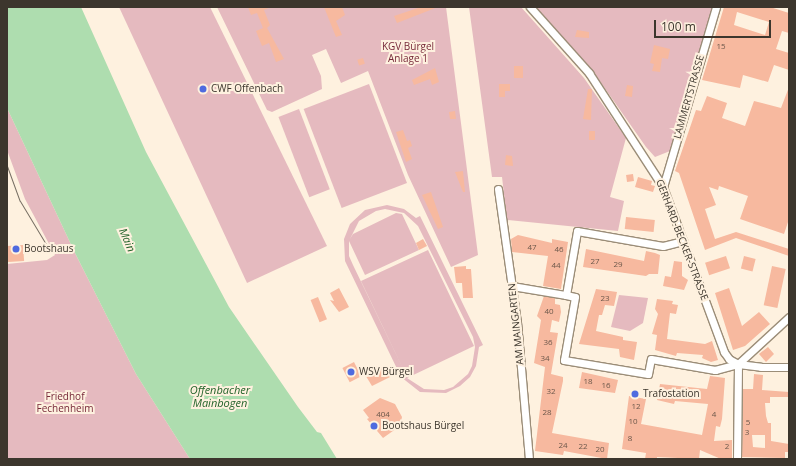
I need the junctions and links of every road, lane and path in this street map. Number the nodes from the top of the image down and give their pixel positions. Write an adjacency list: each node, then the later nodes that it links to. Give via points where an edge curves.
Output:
1 (530, 7): 3 (street, GERHARD-BECKER-STRASSE, via 589,73)
2 (716, 7): 3 (street, LAMMERTSTRASSE)
3 (663, 187): 5 (street, GERHARD-BECKER-STRASSE)
4 (498, 189): 6 (street, AM MAINGARTEN)
5 (683, 241): 7 (street, via 663,246 577,231); 9 (street, GERHARD-BECKER-STRASSE, via 724,352 729,359)
6 (512, 286): 7 (street); 11 (street, AM MAINGARTEN)
7 (566, 296): 9 (street, via 575,297 564,360 648,374 651,359 715,370)
8 (789, 317): 9 (street)
9 (738, 364): 10 (street, via 761,367); 12 (street)
10 (789, 366)
11 (529, 459)
12 (737, 459)

